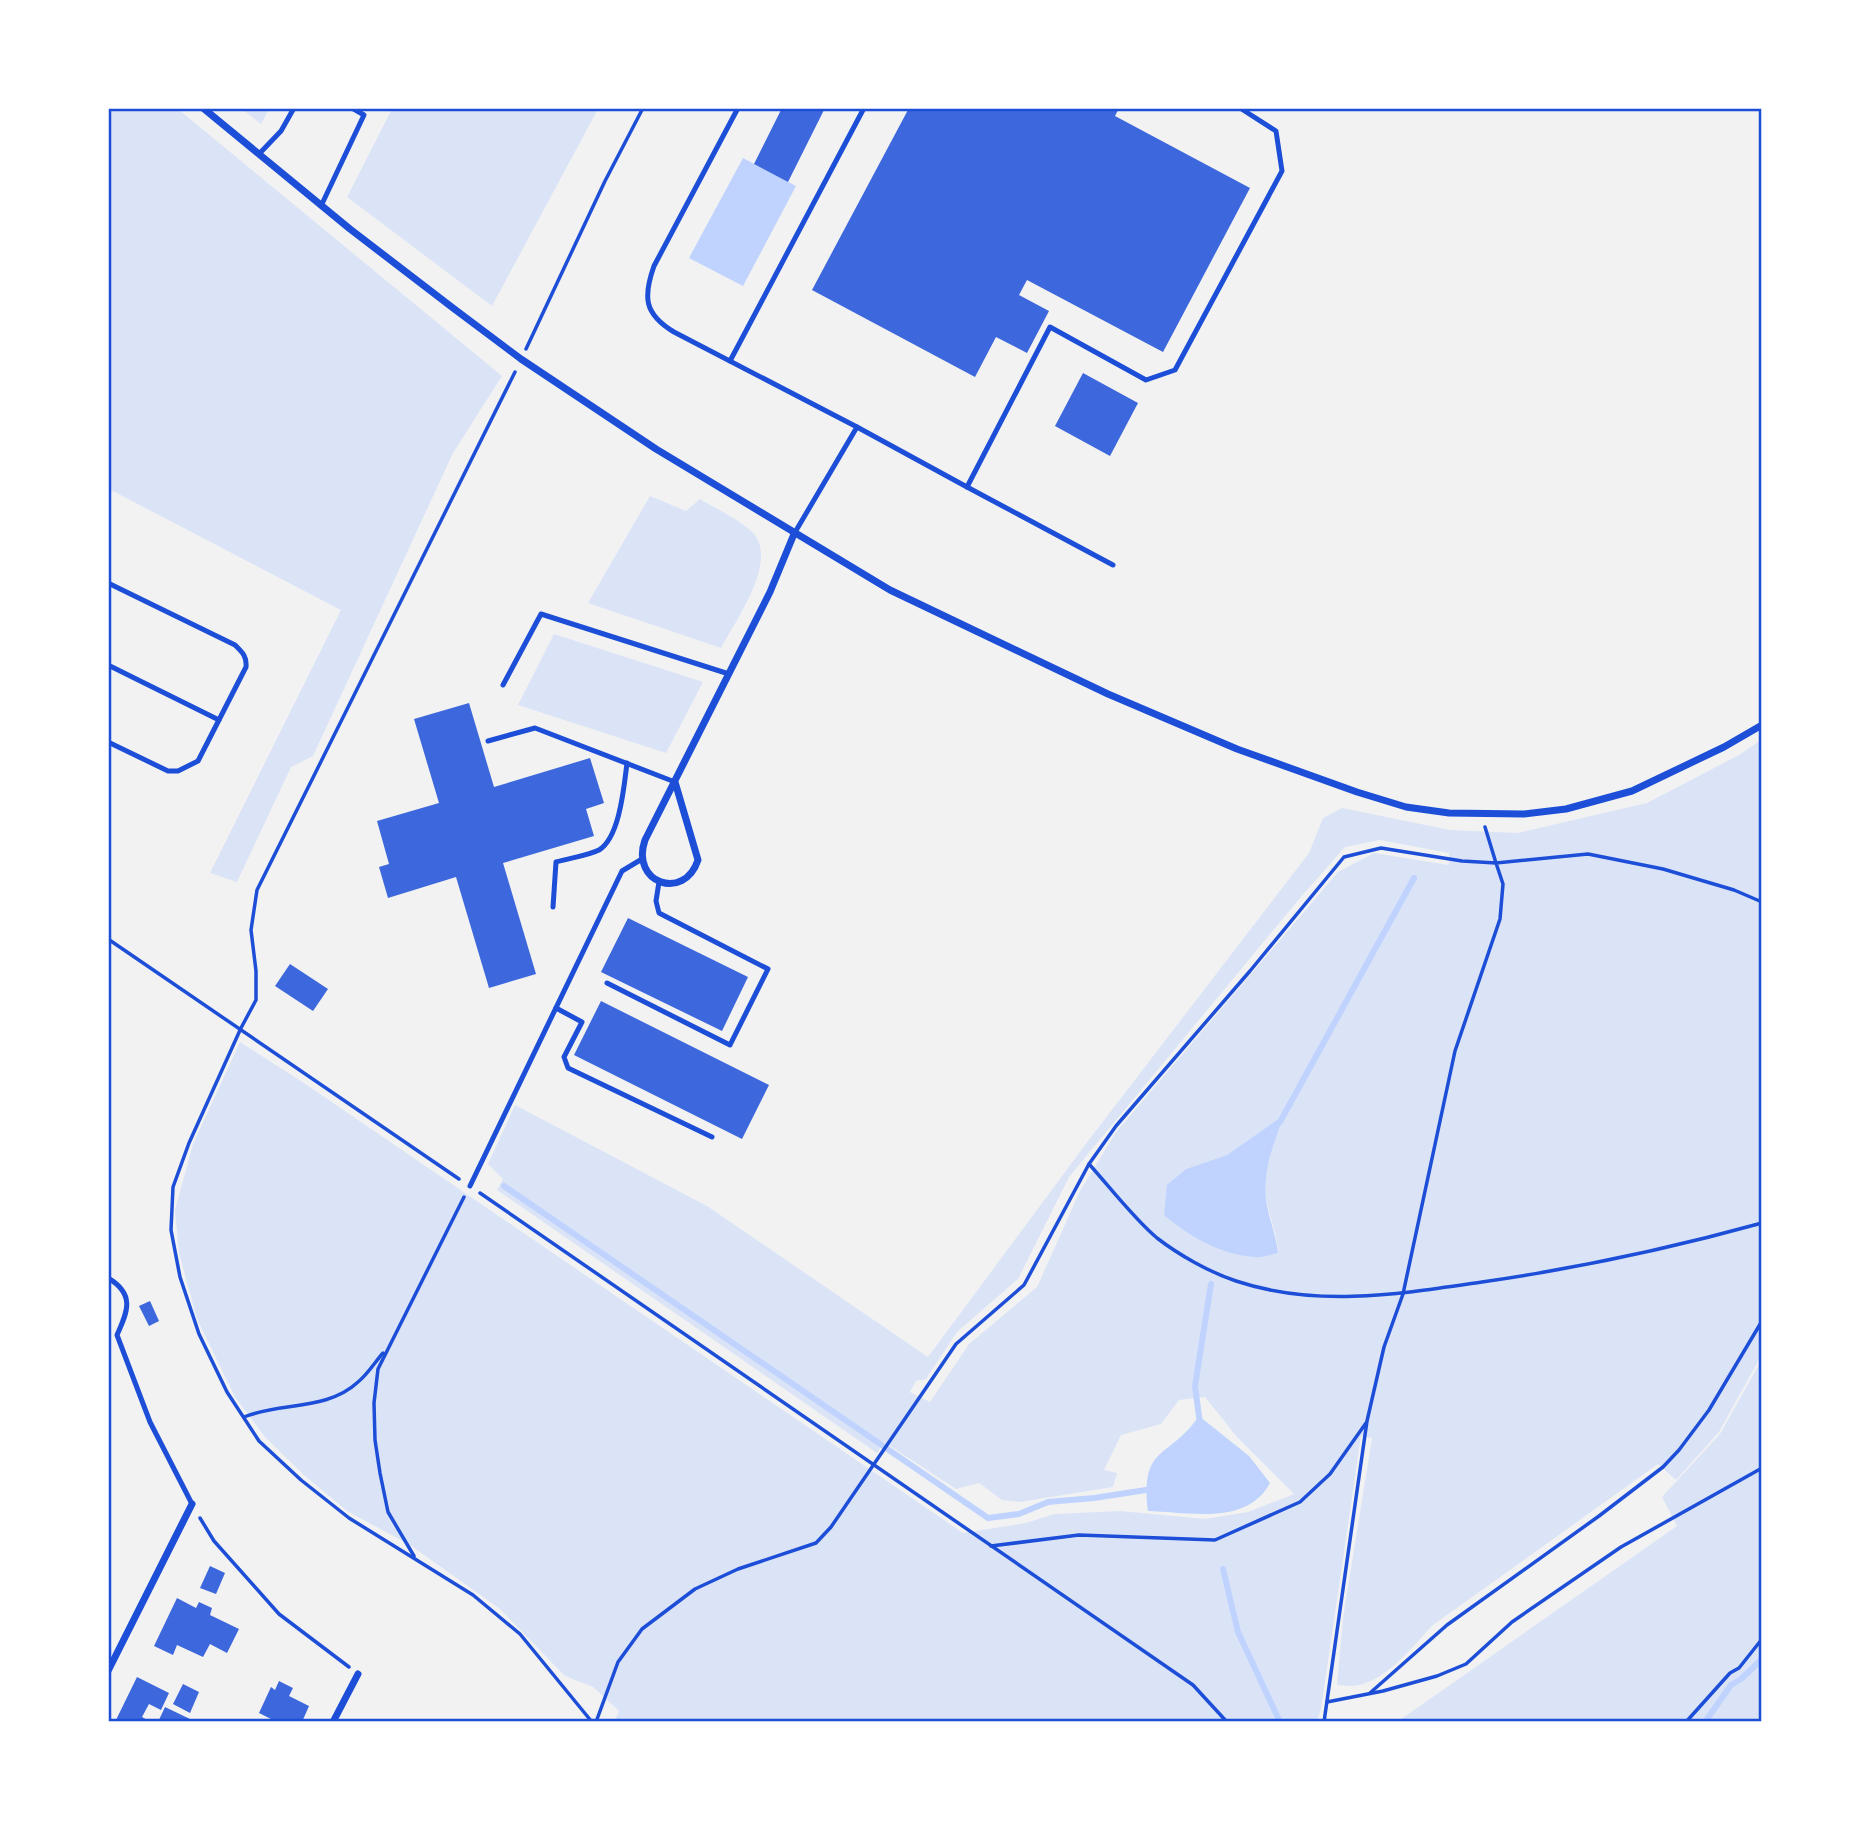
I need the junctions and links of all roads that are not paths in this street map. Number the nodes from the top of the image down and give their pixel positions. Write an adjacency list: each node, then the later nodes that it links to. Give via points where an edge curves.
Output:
1 (203, 108): 7 (street)
2 (294, 108): 7 (lane, via 281,131)
3 (352, 108): 8 (lane, via 364,115)
4 (738, 108): 9 (lane, via 647,286 649,305 658,322)
5 (864, 108): 9 (lane)
6 (1240, 108): 11 (lane, via 1276,131 1282,171 1175,370 1146,380 1050,327)
7 (259, 154): 8 (street)
8 (321, 206): 12 (street, via 521,359)
9 (730, 361): 10 (lane)
10 (857, 427): 11 (lane); 12 (lane)
11 (967, 487): 13 (lane)
12 (794, 534): 16 (street); 19 (street, via 890,590 1108,694 1237,749 1406,807 1481,814 1566,809 1632,791)
13 (1113, 565)
14 (108, 583): 18 (lane, via 244,653 246,667)
15 (108, 665): 18 (lane)
16 (729, 674): 17 (lane, via 541,614); 23 (street)
17 (503, 685)
18 (219, 720): 21 (lane, via 198,761 178,771 168,771)
19 (1762, 725)
20 (488, 741): 22 (lane, via 535,728)
21 (108, 742)
22 (627, 763): 23 (lane); 26 (lane, via 620,812 607,844 556,862)
23 (675, 782): 24 (street, via 645,840); 25 (street, via 698,860 681,881)
24 (642, 859): 25 (street, via 649,876); 28 (lane, via 622,870)
25 (659, 882): 27 (lane, via 659,913 768,969 730,1045)
26 (553, 907)
27 (607, 983)
28 (556, 1008): 29 (lane, via 582,1022 564,1057 568,1068); 30 (lane)
29 (712, 1137)
30 (470, 1186)
31 (108, 1278): 33 (lane, via 121,1286 126,1296 127,1310)
32 (108, 1331): 33 (lane)
33 (117, 1335): 34 (lane, via 150,1422)
34 (192, 1504): 35 (street)
35 (108, 1671)
36 (358, 1674): 37 (street)
37 (333, 1721)

